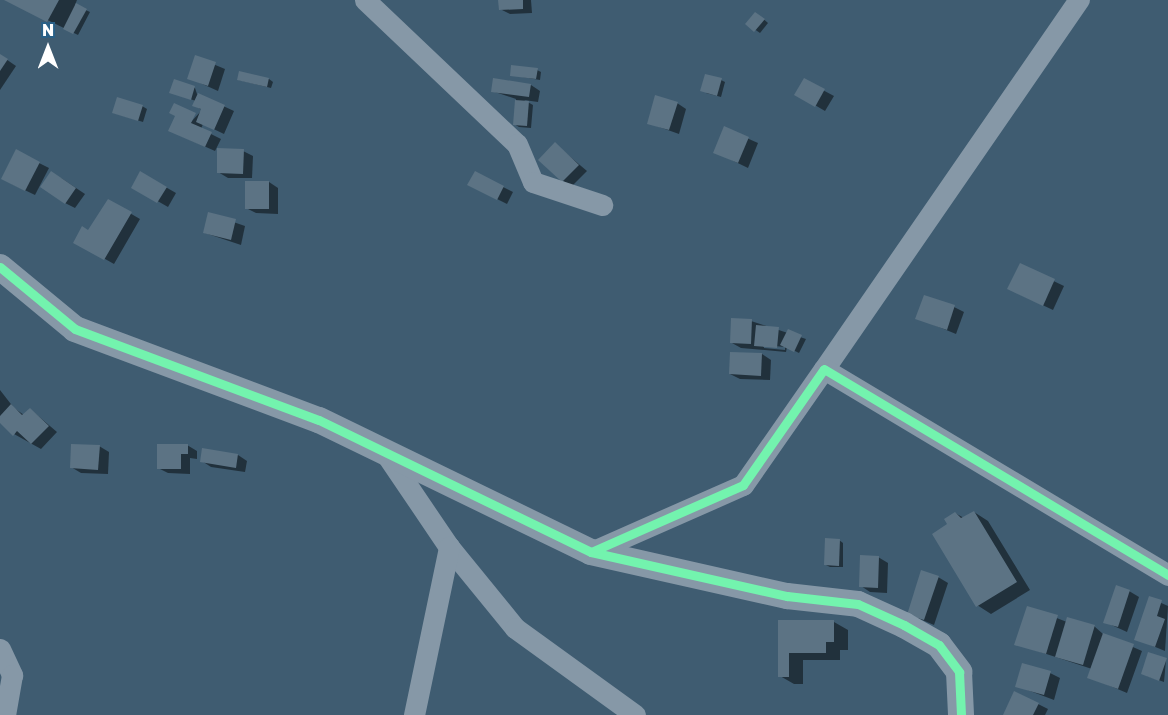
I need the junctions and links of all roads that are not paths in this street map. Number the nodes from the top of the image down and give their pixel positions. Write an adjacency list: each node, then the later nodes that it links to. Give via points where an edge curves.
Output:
1 (365, 0): 3 (street, via 517,144 533,182)
2 (1078, 0): 5 (street)
3 (602, 206)
4 (0, 267): 6 (street, via 75,329 319,420)
5 (824, 369): 8 (street, via 743,485); 9 (street)
6 (386, 454): 7 (street); 8 (street)
7 (449, 547): 12 (street); 13 (street, via 515,628)
8 (591, 552): 14 (street, via 787,596 858,604 939,645 958,672)
9 (1168, 575)
10 (0, 649): 11 (street, via 12,675)
11 (4, 715)
12 (414, 715)
13 (635, 715)
14 (961, 715)

